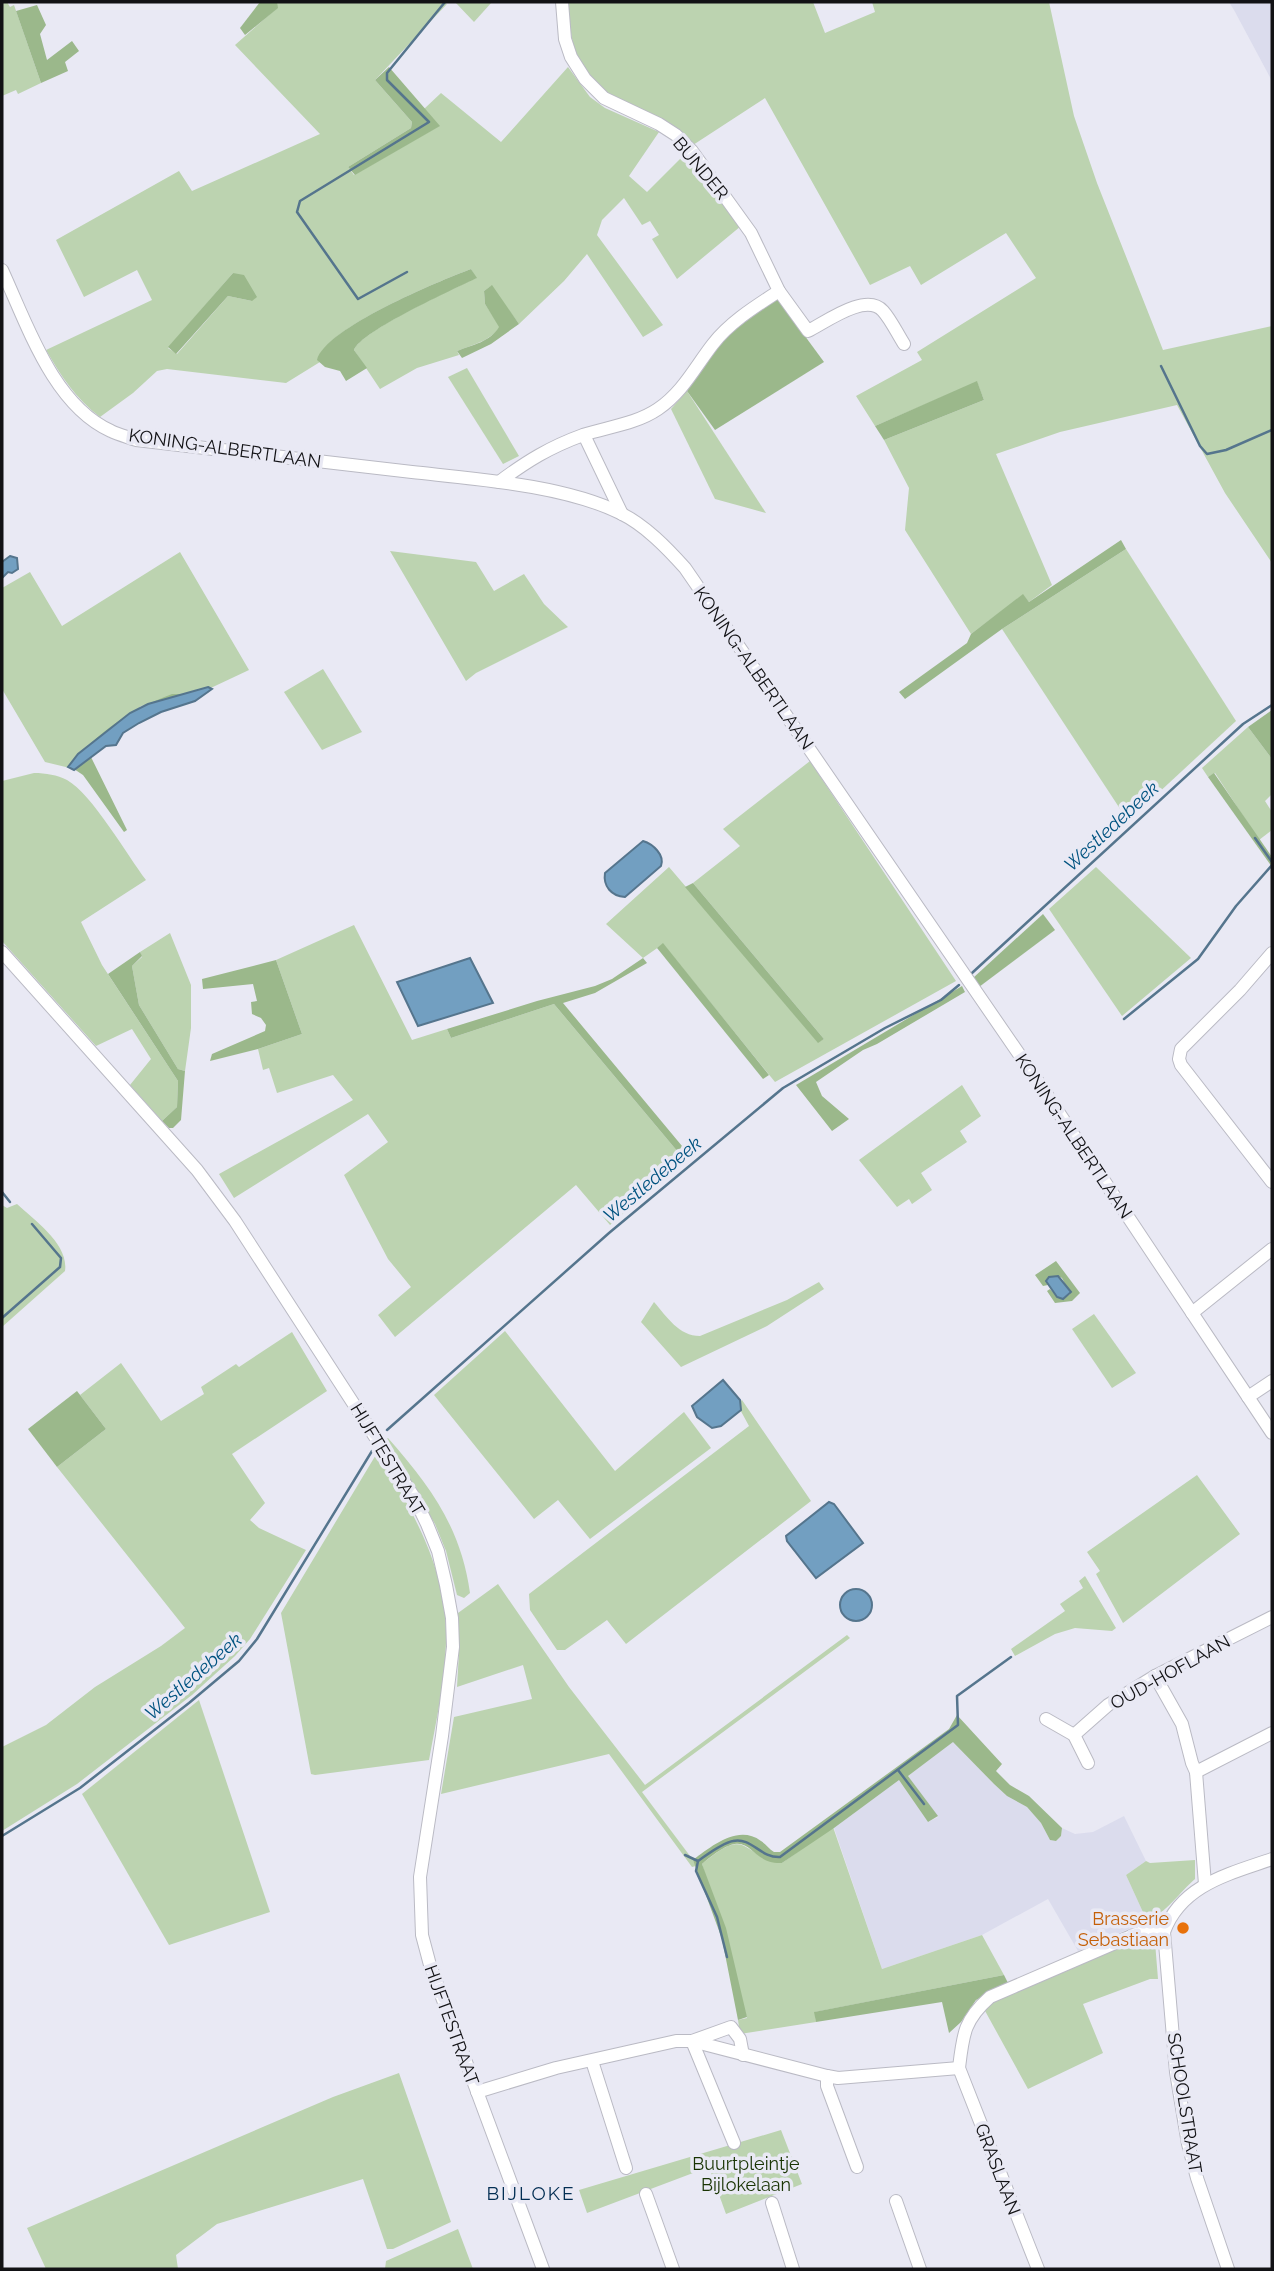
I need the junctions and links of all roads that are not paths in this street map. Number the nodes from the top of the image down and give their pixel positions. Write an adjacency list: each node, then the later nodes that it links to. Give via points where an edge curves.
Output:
1 (562, 2): 3 (street, BUNDER, via 565,39 586,79 604,98 659,124 692,151 751,233)
2 (2, 270): 6 (street, KONING-ALBERTLAAN, via 64,393 79,410 109,430 136,440)
3 (779, 291): 4 (street, BUNDER, via 808,331 860,304 874,304); 5 (street, via 730,326 662,407)
4 (904, 344)
5 (584, 435): 6 (street, via 540,452); 7 (street)
6 (499, 482): 7 (street, KONING-ALBERTLAAN, via 574,497)
7 (622, 514): 12 (street, KONING-ALBERTLAAN, via 685,568)
8 (2, 953): 31 (street, HIJFTESTRAAT, via 197,1170 235,1221 414,1497 438,1551 453,1647 419,1877 422,1935)
9 (1272, 953): 10 (street, via 1181,1049 1179,1059)
10 (1272, 1182)
11 (1272, 1249): 12 (street)
12 (1192, 1313): 14 (street, KONING-ALBERTLAAN)
13 (1272, 1381): 14 (street)
14 (1248, 1397): 15 (street, KONING-ALBERTLAAN)
15 (1272, 1433)
16 (1270, 1622): 17 (street, OUD-HOFLAAN)
17 (1155, 1676): 20 (street, OUD-HOFLAAN, via 1108,1705); 22 (street, via 1182,1724)
18 (1046, 1719): 20 (street)
19 (1272, 1733): 22 (street)
20 (1073, 1735): 21 (street)
21 (1088, 1763)
22 (1196, 1772): 24 (street)
23 (1272, 1859): 24 (street)
24 (1205, 1884): 25 (street, via 1179,1905)
25 (1164, 1931): 29 (street, via 1136,1934 990,1997 967,2023); 43 (street, SCHOOLSTRAAT, via 1176,2071 1188,2144)
26 (692, 2041): 27 (street); 27 (street, via 731,2027 740,2039); 28 (street); 32 (street)
27 (743, 2055): 30 (street)
28 (592, 2061): 31 (street); 34 (street)
29 (959, 2068): 30 (street); 42 (street, GRASLAAN)
30 (827, 2077): 33 (street)
31 (477, 2092): 38 (street, HIJFTESTRAAT)
32 (734, 2143)
33 (856, 2167)
34 (626, 2168)
35 (646, 2194): 39 (street)
36 (895, 2201): 41 (street)
37 (772, 2203): 40 (street)
38 (543, 2269)
39 (673, 2269)
40 (793, 2269)
41 (920, 2269)
42 (1035, 2269)
43 (1228, 2269)

